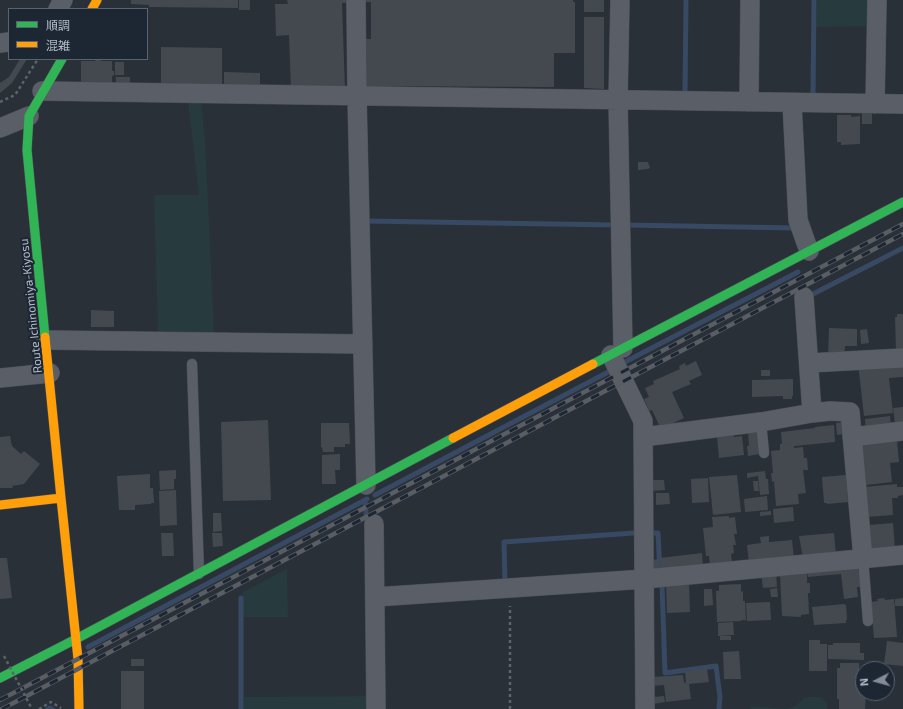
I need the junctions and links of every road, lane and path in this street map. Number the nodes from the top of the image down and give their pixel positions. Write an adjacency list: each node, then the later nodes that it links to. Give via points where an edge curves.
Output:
1 (620, 0): 9 (street)
2 (750, 0): 11 (street)
3 (878, 0): 13 (street)
4 (356, 2): 8 (street)
5 (37, 60): 10 (path, via 15,95)
6 (61, 60): 7 (street, Route Ichinomiya-Kiyosu)
7 (42, 91): 8 (street); 15 (street, Route Ichinomiya-Kiyosu)
8 (357, 96): 9 (street); 21 (street)
9 (618, 100): 11 (street); 22 (street)
10 (0, 102)
11 (749, 102): 12 (street)
12 (792, 103): 13 (street); 18 (street, via 798,220)
13 (875, 104): 14 (street)
14 (903, 104)
15 (29, 116): 16 (street); 20 (street, Route Ichinomiya-Kiyosu, via 27,150)
16 (0, 128)
17 (903, 202): 18 (street)
18 (809, 251): 22 (street)
19 (804, 297): 24 (street)
20 (46, 340): 21 (street); 26 (street, Route Ichinomiya-Kiyosu)
21 (363, 344): 34 (street)
22 (617, 351): 31 (street, via 643,421); 34 (street)
23 (903, 358): 24 (street)
24 (809, 363): 28 (street)
25 (192, 364): 40 (lane)
26 (50, 373): 27 (street); 35 (street, Route Ichinomiya-Kiyosu)
27 (0, 378)
28 (812, 413): 29 (street); 32 (street, via 850,412)
29 (761, 422): 31 (street); 33 (lane)
30 (903, 431): 32 (street)
31 (643, 437): 41 (street)
32 (852, 437): 39 (street)
33 (764, 453)
34 (366, 484): 40 (street)
35 (61, 498): 36 (street); 45 (street, Route Ichinomiya-Kiyosu)
36 (0, 505)
37 (374, 524): 43 (street)
38 (903, 555): 39 (street)
39 (863, 558): 41 (street); 44 (lane)
40 (199, 574): 45 (street)
41 (645, 580): 42 (street); 54 (street)
42 (510, 588): 43 (street); 53 (path)
43 (375, 597): 52 (street)
44 (868, 621)
45 (76, 639): 47 (street); 51 (street, Route Ichinomiya-Kiyosu)
46 (4, 656): 48 (path, bridge)
47 (0, 678)
48 (32, 709)
49 (39, 709): 50 (path, via 51,702)
50 (63, 709)
51 (79, 709)
52 (376, 709)
53 (510, 709)
54 (645, 709)

